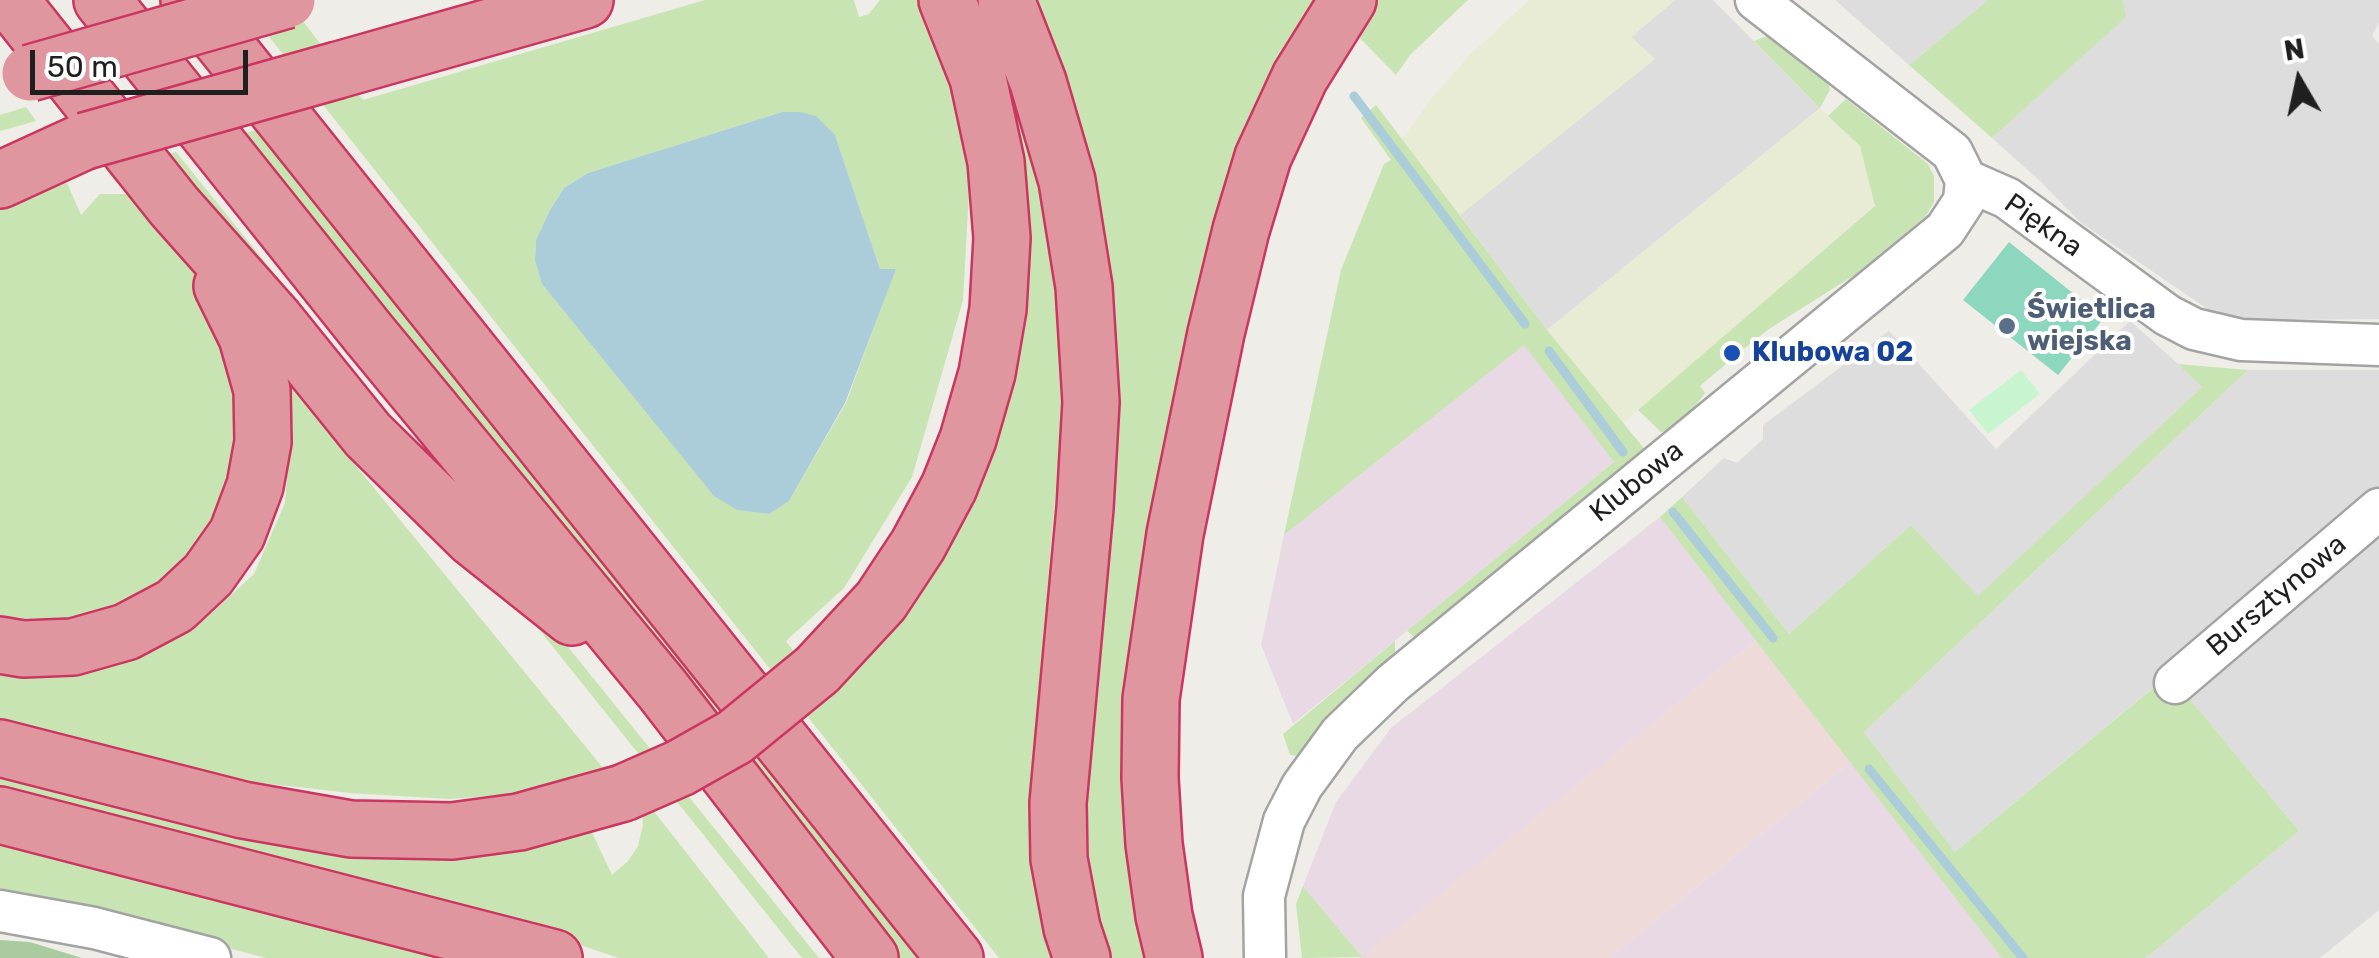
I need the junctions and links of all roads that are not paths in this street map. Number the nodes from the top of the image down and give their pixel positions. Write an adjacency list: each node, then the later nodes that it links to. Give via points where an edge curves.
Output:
1 (10, 0): 15 (highway)
2 (102, 0): 20 (highway)
3 (189, 0): 27 (highway)
4 (288, 0): 10 (highway, bridge)
5 (586, 0): 11 (highway, bridge)
6 (947, 0): 21 (highway, bridge, via 978,78 996,162 1002,238 987,374 948,487 881,601 817,670 735,737 680,768 572,810 436,831 350,829 244,810)
7 (1006, 0): 28 (highway, via 1067,180 1084,286 1091,402 1058,803 1060,859)
8 (1348, 0): 29 (highway, via 1300,77 1264,157 1216,333 1172,550 1151,699 1150,778)
9 (1756, 0): 14 (street, Piękna, via 1952,152)
10 (15, 78)
11 (85, 141): 12 (highway); 13 (highway)
12 (0, 166)
13 (0, 180)
14 (1966, 180): 16 (street, Piękna, via 2006,198 2194,329 2241,340); 30 (street, Klubowa, via 1964,201 1945,230 1340,734 1284,821 1264,896)
15 (174, 206): 18 (highway, via 248,337 262,390 255,486 237,534 175,606 126,632 73,647); 20 (highway, via 368,435 474,538)
16 (2379, 345)
17 (2379, 509): 19 (street, Bursztynowa)
18 (0, 646)
19 (2175, 683)
20 (662, 688): 26 (highway)
21 (0, 748)
22 (0, 814): 25 (highway)
23 (0, 911): 24 (street)
24 (210, 958)
25 (554, 958)
26 (870, 958)
27 (955, 958)
28 (1082, 958)
29 (1174, 958)
30 (1265, 958)

